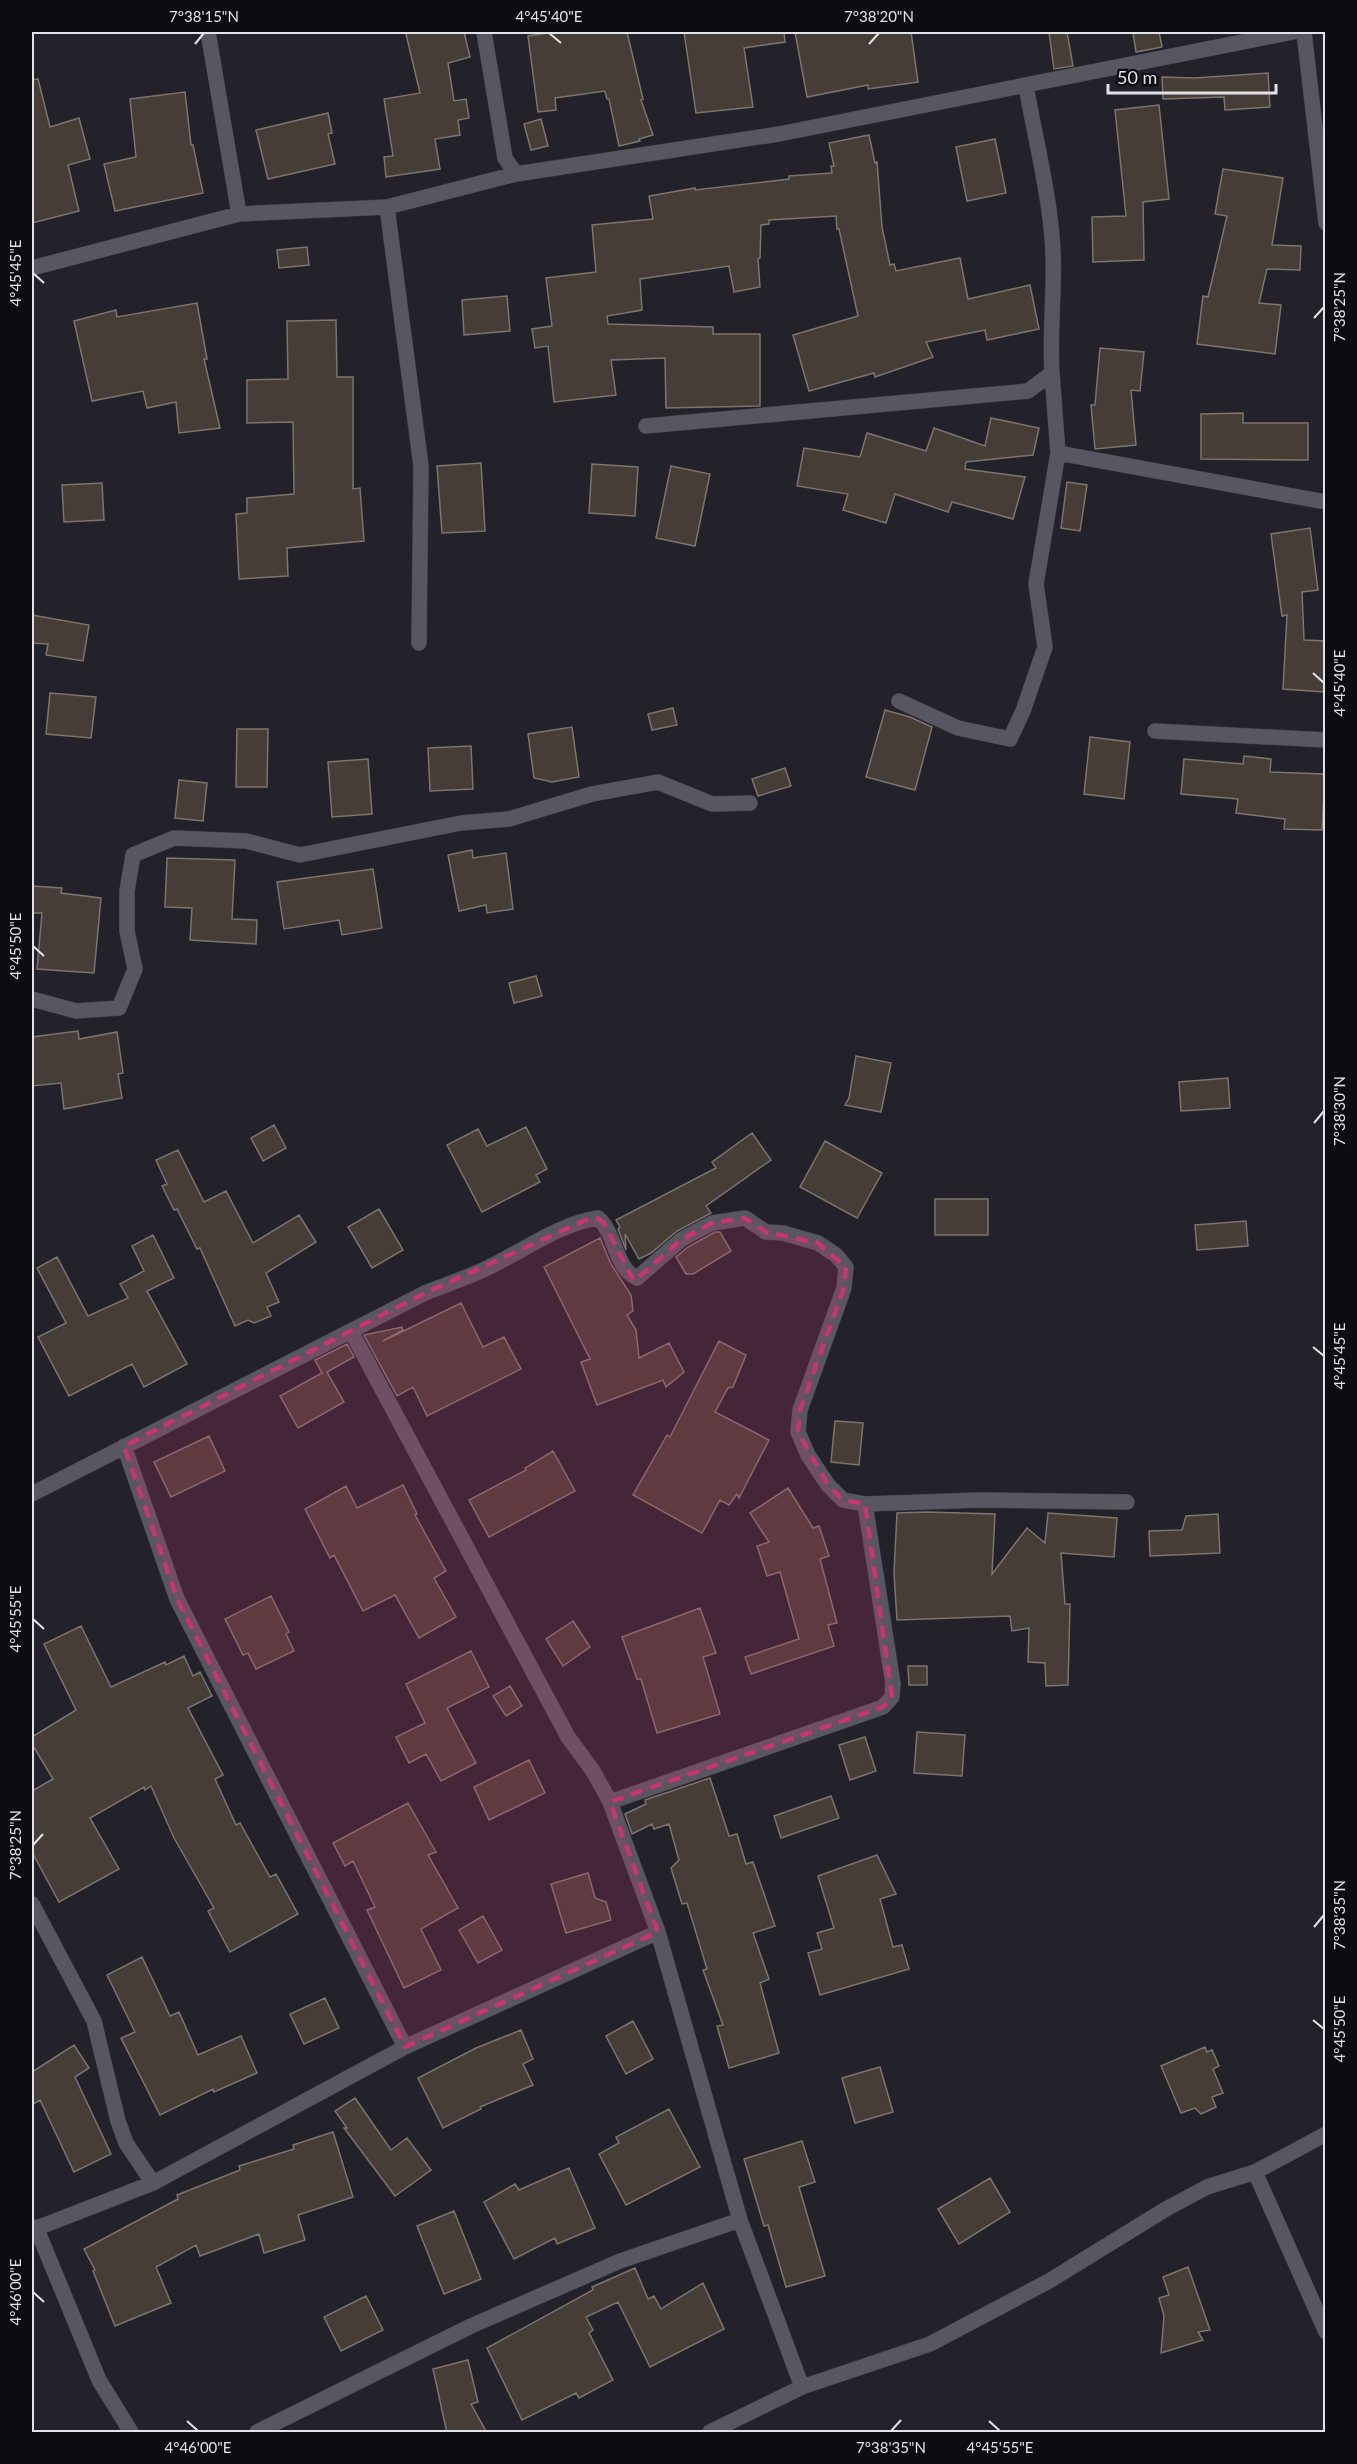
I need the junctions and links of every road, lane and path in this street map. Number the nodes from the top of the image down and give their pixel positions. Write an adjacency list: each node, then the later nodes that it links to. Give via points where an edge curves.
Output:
1 (207, 32): 8 (street)
2 (484, 32): 6 (street, via 505,158)
3 (1293, 32): 5 (street)
4 (1304, 32): 9 (street)
5 (1026, 86): 6 (street, via 779,134); 11 (street, via 1052,226)
6 (516, 174): 7 (street)
7 (387, 207): 8 (street); 15 (street, via 421,466)
8 (239, 214): 10 (street)
9 (1326, 223)
10 (32, 268)
11 (1052, 373): 12 (street, via 1028,391); 13 (street)
12 (646, 426)
13 (1058, 453): 14 (street); 16 (street, via 1036,584 1046,647 1010,739 958,728)
14 (1326, 502)
15 (419, 643)
16 (898, 701)
17 (1155, 731): 18 (street)
18 (1326, 740)
19 (750, 803): 20 (street, via 712,804 658,782 592,794 509,819 461,823 300,855 246,841 174,838 133,855 127,891 127,931 135,969 119,1008 76,1011)
20 (32, 999)
21 (351, 1331): 22 (street); 25 (street, via 586,1220 598,1218 604,1223 630,1275 637,1278 682,1239 712,1223 745,1218 766,1232 818,1243 836,1254 846,1267 844,1288 800,1410 798,1432 828,1485 843,1500); 26 (street, via 568,1737)
22 (124, 1446): 23 (street); 29 (street, via 177,1599)
23 (32, 1494)
24 (1127, 1502): 25 (street, via 981,1500)
25 (865, 1504): 26 (street, via 892,1697 883,1707)
26 (610, 1802): 28 (street)
27 (32, 1904): 32 (street, via 94,2021 126,2143)
28 (658, 1932): 29 (street); 33 (street)
29 (405, 2047): 32 (street)
30 (1326, 2134): 31 (street)
31 (1255, 2172): 35 (street); 36 (street, via 1207,2187 1049,2281 930,2344)
32 (153, 2183): 34 (street)
33 (740, 2220): 36 (street); 38 (street, via 620,2261 471,2326)
34 (34, 2229): 37 (street, via 99,2380)
35 (1326, 2332)
36 (802, 2387): 39 (street)
37 (131, 2433)
38 (257, 2433)
39 (710, 2433)

